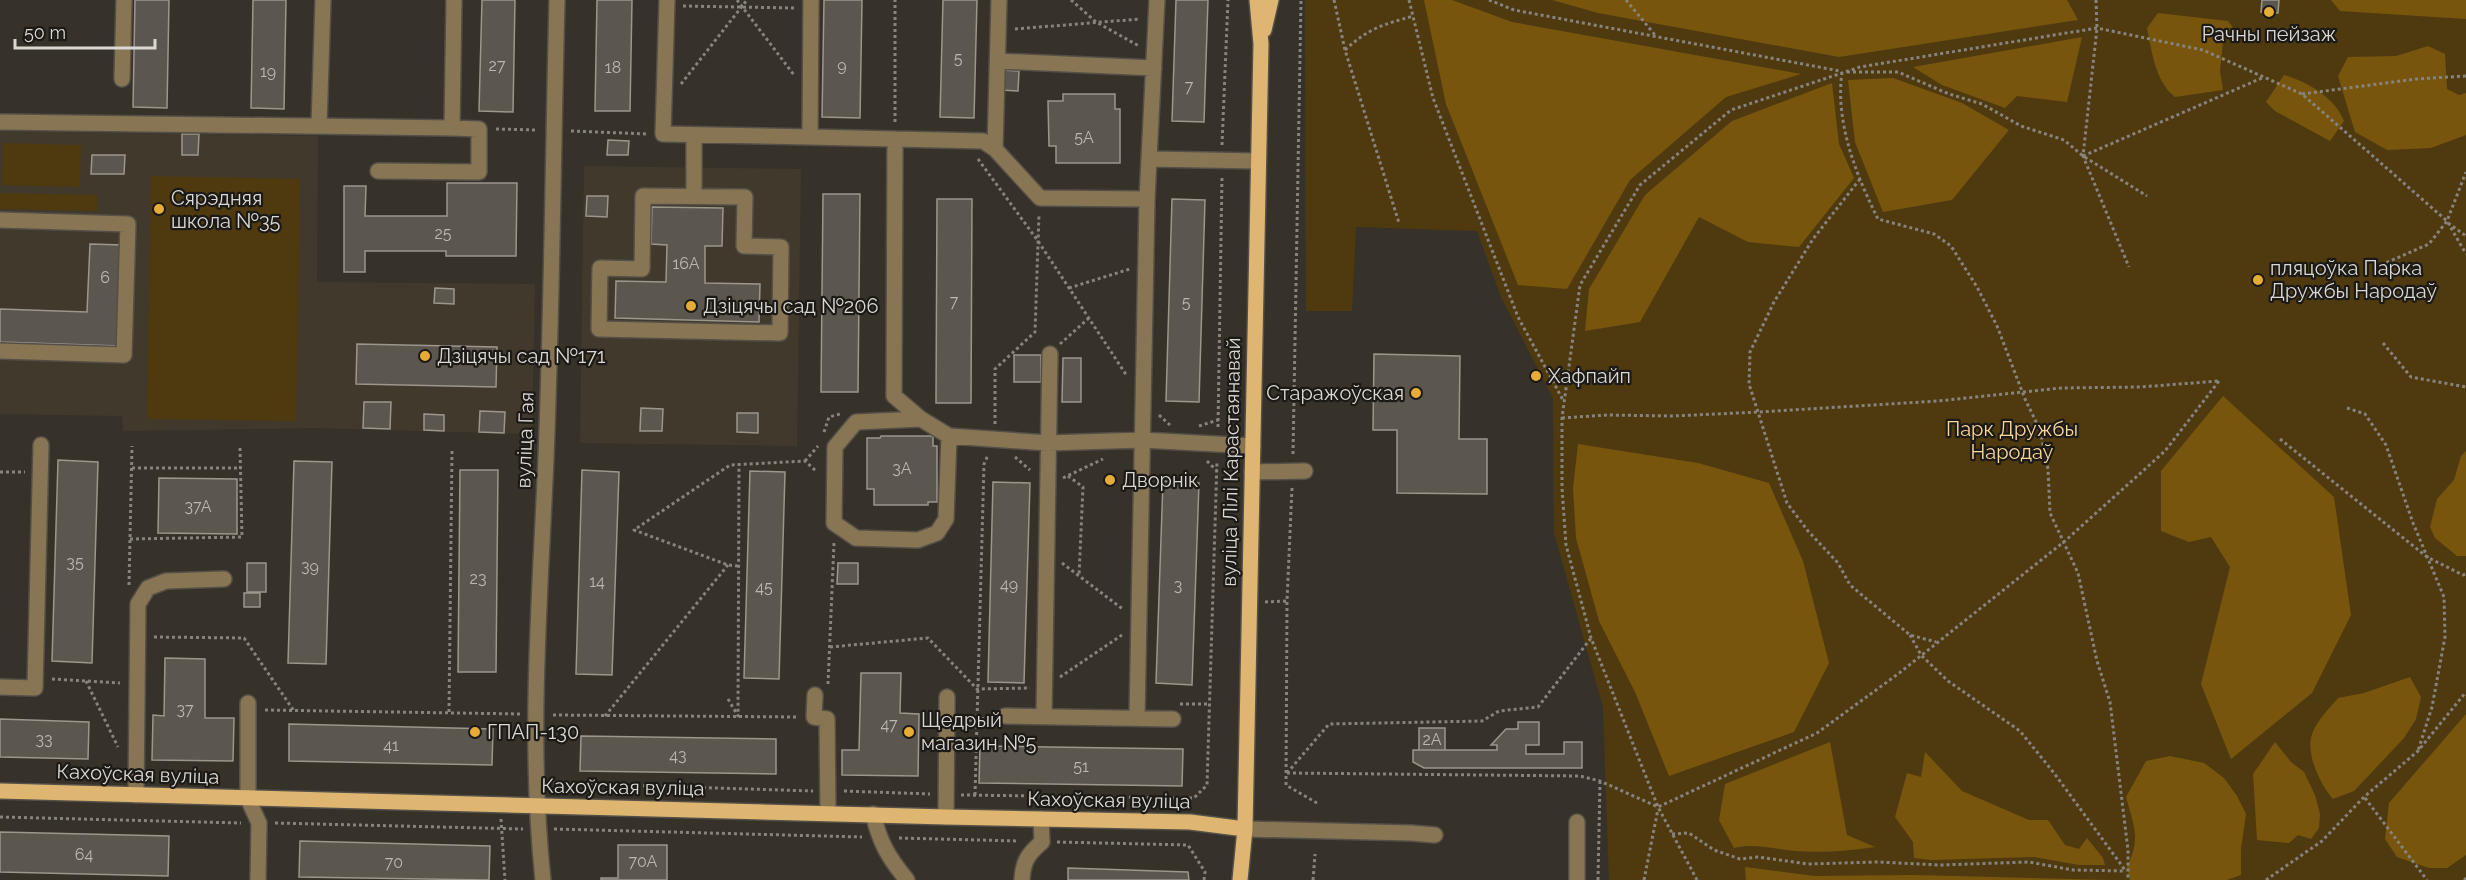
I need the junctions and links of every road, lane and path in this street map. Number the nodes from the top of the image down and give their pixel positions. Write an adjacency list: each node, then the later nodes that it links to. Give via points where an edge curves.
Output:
1 (124, 0): 36 (street)
2 (323, 0): 41 (street)
3 (454, 0): 42 (street)
4 (557, 0): 141 (street, вуліца Гая, via 537,696)
5 (737, 0): 22 (path)
6 (747, 0): 22 (path)
7 (895, 0): 45 (path)
8 (999, 0): 27 (street)
9 (1071, 0): 25 (path)
10 (1156, 0): 24 (street)
11 (1228, 0): 50 (path)
12 (1257, 0): 29 (main road, вуліца Лілі Карастаянавай)
13 (1271, 0): 29 (main road, вуліца Лілі Карастаянавай)
14 (1301, 0): 95 (path)
15 (1334, 0): 30 (path)
16 (1409, 0): 23 (path)
17 (1489, 0): 28 (path, via 1514,10)
18 (1626, 0): 28 (path)
19 (2096, 0): 26 (path)
20 (667, 3): 22 (path); 39 (street)
21 (811, 4): 22 (path); 38 (street)
22 (741, 6): 38 (path); 39 (path)
23 (1413, 16): 30 (path, via 1379,25); 75 (path, via 1433,98 1518,317)
24 (1156, 18): 25 (path); 32 (street)
25 (1096, 22): 27 (path); 32 (path)
26 (2097, 28): 33 (path); 35 (path, via 2203,50); 48 (path)
27 (998, 30): 31 (street)
28 (1656, 37): 33 (path)
29 (1261, 44): 51 (main road, вуліца Лілі Карастаянавай)
30 (1345, 50): 60 (path)
31 (998, 60): 32 (street); 47 (street)
32 (1154, 62): 49 (street)
33 (1842, 72): 48 (path, via 1898,72 1982,104 2021,126 2064,140); 54 (path, via 1840,86 1847,140); 75 (path, via 1731,110 1640,185 1580,285)
34 (2466, 76): 37 (path)
35 (2263, 77): 37 (path); 48 (path)
36 (122, 79)
37 (2302, 94): 59 (path)
38 (810, 96): 44 (street)
39 (664, 107): 43 (street, via 663,134)
40 (0, 122): 41 (street)
41 (319, 126): 42 (street)
42 (452, 128): 52 (street, via 479,129 479,172)
43 (693, 135): 44 (street); 56 (street)
44 (810, 137): 45 (street)
45 (895, 139): 46 (street); 78 (street, via 894,396)
46 (965, 140): 47 (street, via 983,141); 66 (path)
47 (995, 150): 57 (street, via 1040,198)
48 (2083, 156): 55 (path); 65 (path)
49 (1150, 159): 50 (street); 57 (street)
50 (1222, 160): 51 (street); 86 (path)
51 (1258, 161): 88 (main road, вуліца Лілі Карастаянавай)
52 (378, 171)
53 (2466, 172): 59 (path)
54 (1860, 179): 73 (path, via 1878,219 1934,234 1951,246 1997,326); 77 (path, via 1813,239 1774,302 1750,352 1749,384)
55 (2147, 195)
56 (694, 196): 56 (street, via 745,197 744,246 781,247 780,333 598,329 600,268 642,269 643,195)
57 (1147, 199): 63 (street)
58 (0, 220): 70 (street, via 128,224 124,355)
59 (2447, 221): 61 (path); 62 (path); 64 (path, via 2429,244)
60 (1399, 223)
61 (2466, 236)
62 (2466, 254)
63 (1146, 264): 66 (path); 74 (street)
64 (2381, 265)
65 (2129, 267)
66 (1069, 288): 67 (path)
67 (1089, 318): 71 (path); 74 (path)
68 (1035, 332): 71 (path)
69 (2383, 343): 72 (path, via 2411,377)
70 (0, 351)
71 (1050, 354): 84 (street)
72 (2466, 387)
73 (2022, 392): 77 (path); 103 (path, via 2040,430 2048,469 2050,513); 103 (path, via 2219,381 2165,451)
74 (1143, 400): 83 (street); 85 (path)
75 (1563, 401): 79 (path)
76 (2347, 408): 105 (path, via 2365,414 2386,445)
77 (1759, 412): 79 (path); 112 (path, via 1787,503 1838,563 1850,585)
78 (921, 418): 80 (street); 100 (street, via 856,422 835,447)
79 (1562, 418): 114 (path, via 1566,545)
80 (949, 436): 82 (street); 101 (street, via 946,519 937,534 918,540 856,538)
81 (2280, 439): 105 (path)
82 (994, 440): 84 (street); 121 (path, via 984,464)
83 (1142, 441): 84 (street); 85 (street); 111 (street)
84 (1048, 443): 104 (street)
85 (1189, 443): 86 (street); 94 (path)
86 (1218, 444): 88 (street); 94 (path)
87 (41, 445): 98 (street)
88 (1253, 446): 97 (main road, вуліца Лілі Карастаянавай)
89 (240, 448): 93 (path)
90 (453, 451): 129 (path)
91 (739, 464): 100 (path, via 805,460); 106 (path, via 730,465 634,530); 107 (path)
92 (132, 468): 93 (path)
93 (241, 468): 102 (path, via 242,537)
94 (1217, 471): 146 (path, via 1207,785 1194,798)
95 (1299, 471): 97 (street); 139 (path, via 1287,601)
96 (0, 472): 98 (path)
97 (1252, 472): 162 (main road, вуліца Лілі Карастаянавай)
98 (40, 473): 118 (street)
99 (1068, 476): 109 (path, via 1083,486)
100 (835, 490): 101 (street)
101 (834, 523): 116 (path)
102 (130, 539)
103 (2064, 541): 115 (path); 168 (path, via 2078,573 2110,702 2128,849)
104 (1047, 551): 109 (path); 122 (street)
105 (2427, 557): 108 (path); 138 (path, via 2444,597 2445,637 2432,707)
106 (728, 565): 107 (path); 130 (path)
107 (738, 566): 126 (path, via 738,716)
108 (2466, 574)
109 (1079, 576): 111 (path)
110 (224, 579): 113 (street, via 166,581 148,588 138,604)
111 (1140, 623): 122 (path); 134 (street)
112 (1910, 635): 115 (path); 117 (path)
113 (138, 637): 119 (street); 128 (path, via 244,638)
114 (1591, 638): 139 (path, via 1538,707 1499,711 1482,721 1329,724); 152 (path)
115 (1937, 642): 117 (path)
116 (830, 647): 121 (path, via 928,638); 133 (path)
117 (1921, 655): 152 (path, via 1817,733); 168 (path, via 1948,681 2020,732)
118 (36, 677): 119 (path); 120 (street, via 35,688)
119 (137, 685): 144 (street)
120 (0, 687)
121 (977, 688): 122 (path); 135 (path)
122 (1045, 688): 132 (street)
123 (2466, 692): 138 (path)
124 (815, 695): 133 (street, via 814,717)
125 (948, 697): 137 (street)
126 (728, 699)
127 (248, 703): 148 (street)
128 (294, 711)
129 (449, 712)
130 (605, 716)
131 (1005, 716): 132 (street); 135 (path)
132 (1044, 716): 134 (street)
133 (827, 718): 143 (street)
134 (1137, 718): 136 (street)
135 (976, 719): 137 (path); 146 (path)
136 (1173, 719)
137 (947, 723): 145 (street)
138 (2418, 751): 147 (path)
139 (1287, 773): 140 (path, via 1580,776); 149 (path, via 1286,785)
140 (1600, 781): 152 (path); 179 (path)
141 (538, 782): 143 (path); 151 (street, вуліца Гая)
142 (0, 791): 144 (main road, Кахоўская вуліца)
143 (826, 791): 145 (path); 153 (street)
144 (136, 795): 148 (main road, Кахоўская вуліца)
145 (946, 795): 146 (path); 156 (street)
146 (975, 795)
147 (2364, 797): 169 (path, via 2322,841); 185 (path)
148 (249, 799): 150 (main road, Кахоўская вуліца); 159 (street)
149 (1317, 803)
150 (501, 805): 151 (main road, Кахоўская вуліца); 160 (path)
151 (537, 806): 153 (main road, Кахоўская вуліца); 161 (street, вуліца Гая)
152 (1659, 807): 163 (path); 180 (path)
153 (828, 813): 154 (main road, Кахоўская вуліца)
154 (873, 814): 156 (main road, Кахоўская вуліца); 165 (street)
155 (0, 817): 159 (path)
156 (946, 817): 157 (main road, Кахоўская вуліца)
157 (1041, 819): 162 (main road, Кахоўская вуліца, via 1191,822); 166 (street)
158 (1577, 822): 178 (street)
159 (259, 823): 160 (path); 170 (street)
160 (501, 828): 161 (path); 171 (path)
161 (538, 829): 165 (path); 172 (street, вуліца Гая)
162 (1245, 830): 164 (street); 176 (main road, вуліца Лілі Карастаянавай)
163 (1672, 834): 168 (path, via 1689,833 1714,850 1740,859 1758,857 1808,864 2030,862 2073,870); 181 (path)
164 (1435, 835)
165 (879, 838): 166 (path); 173 (street)
166 (1042, 842): 174 (street, via 1023,864); 175 (path, via 1188,846 1205,872)
167 (1315, 854): 177 (path)
168 (2126, 871): 182 (path)
169 (2273, 875): 183 (path); 184 (path)
170 (258, 880)
171 (505, 880)
172 (543, 880)
173 (907, 880)
174 (1022, 880)
175 (1204, 880)
176 (1240, 880)
177 (1313, 880)
178 (1577, 880)
179 (1598, 880)
180 (1644, 880)
181 (1697, 880)
182 (2128, 880)
183 (2266, 880)
184 (2277, 880)
185 (2427, 880)

